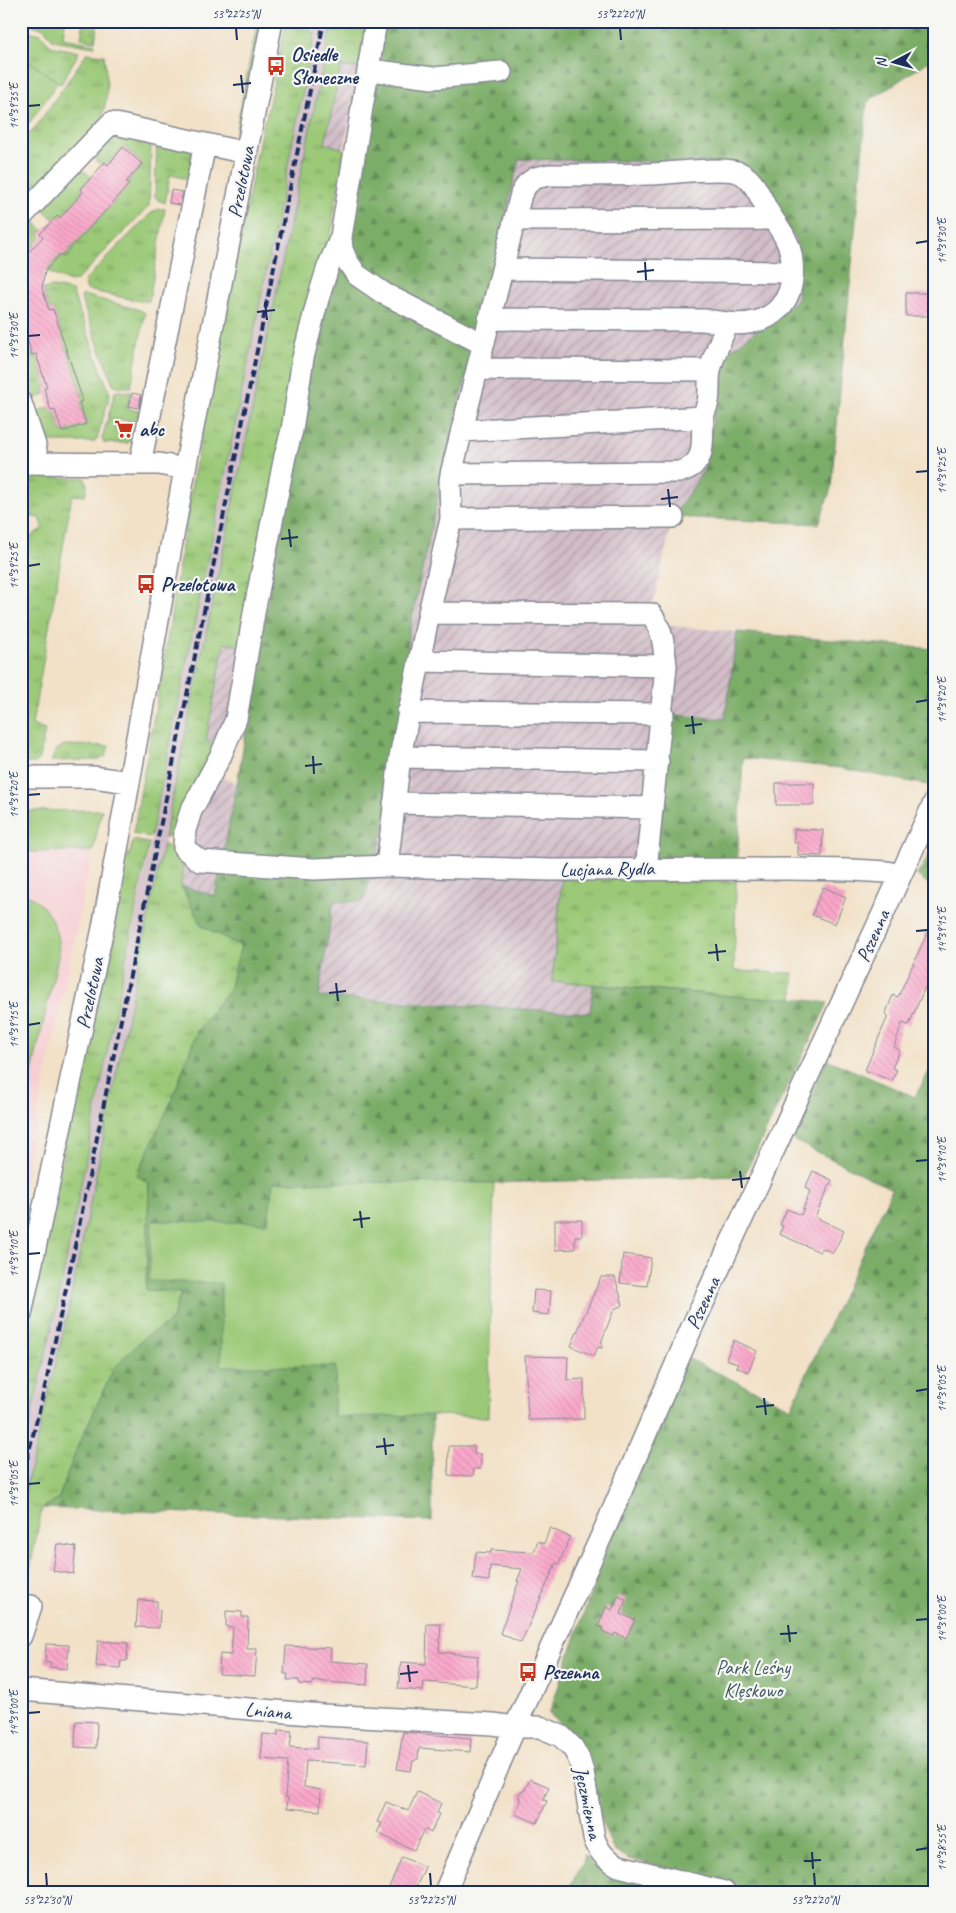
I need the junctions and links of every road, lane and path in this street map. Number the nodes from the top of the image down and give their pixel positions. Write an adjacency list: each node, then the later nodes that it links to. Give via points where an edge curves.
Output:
1 (272, 21): 6 (street, Przelotowa)
2 (376, 21): 3 (street)
3 (370, 70): 4 (street, via 433,78); 10 (street)
4 (501, 72)
5 (205, 144): 6 (street); 7 (street, via 111,123); 22 (street)
6 (247, 154): 23 (street, Przelotowa)
7 (21, 217)
8 (772, 219): 9 (street); 9 (street, via 752,183 741,173 725,170 535,178 520,194); 12 (street, via 788,244)
9 (515, 220): 11 (street)
10 (341, 237): 15 (street, via 345,255 357,275 383,293); 39 (street, Lucjana Rydla, via 328,267 302,358 292,430 255,607 236,719 191,811 184,848 200,861 314,869)
11 (502, 269): 12 (street); 13 (street)
12 (792, 272): 14 (street, via 788,294 780,309 754,323)
13 (490, 319): 14 (street, via 703,320); 15 (street)
14 (727, 323): 17 (street)
15 (483, 344): 16 (street)
16 (477, 369): 17 (street); 20 (street)
17 (710, 370): 19 (street)
18 (21, 403): 21 (street, via 35,445)
19 (704, 417): 20 (street); 24 (street, via 701,453 689,470)
20 (462, 431): 24 (street)
21 (30, 463): 22 (street)
22 (140, 464): 23 (street)
23 (185, 469): 35 (street, Przelotowa)
24 (451, 474): 26 (street)
25 (673, 518): 26 (street)
26 (451, 519): 27 (street)
27 (429, 613): 28 (street); 29 (street, via 651,614 664,641)
28 (419, 661): 29 (street); 30 (street)
29 (666, 666): 31 (street)
30 (408, 712): 31 (street); 32 (street)
31 (662, 714): 33 (street)
32 (400, 757): 33 (street); 37 (street)
33 (658, 761): 38 (street)
34 (21, 777): 35 (street, via 93,777)
35 (129, 782): 42 (street, Przelotowa, via 97,959)
36 (935, 802): 41 (street, Pszenna)
37 (394, 803): 38 (street); 39 (street)
38 (652, 808): 40 (street)
39 (387, 866): 40 (street, Lucjana Rydla)
40 (646, 870): 41 (street, Lucjana Rydla, via 852,870)
41 (900, 875): 46 (street, Pszenna, via 692,1327)
42 (21, 1314)
43 (31, 1606): 44 (street)
44 (21, 1636)
45 (21, 1690): 46 (street, Lniana)
46 (515, 1727): 47 (street, Jęczmienna, via 540,1727 561,1736 573,1748 580,1759 594,1838 607,1860); 48 (street, Pszenna)
47 (700, 1889): 49 (street, Jęczmienna)
48 (444, 1892)
49 (724, 1892)

